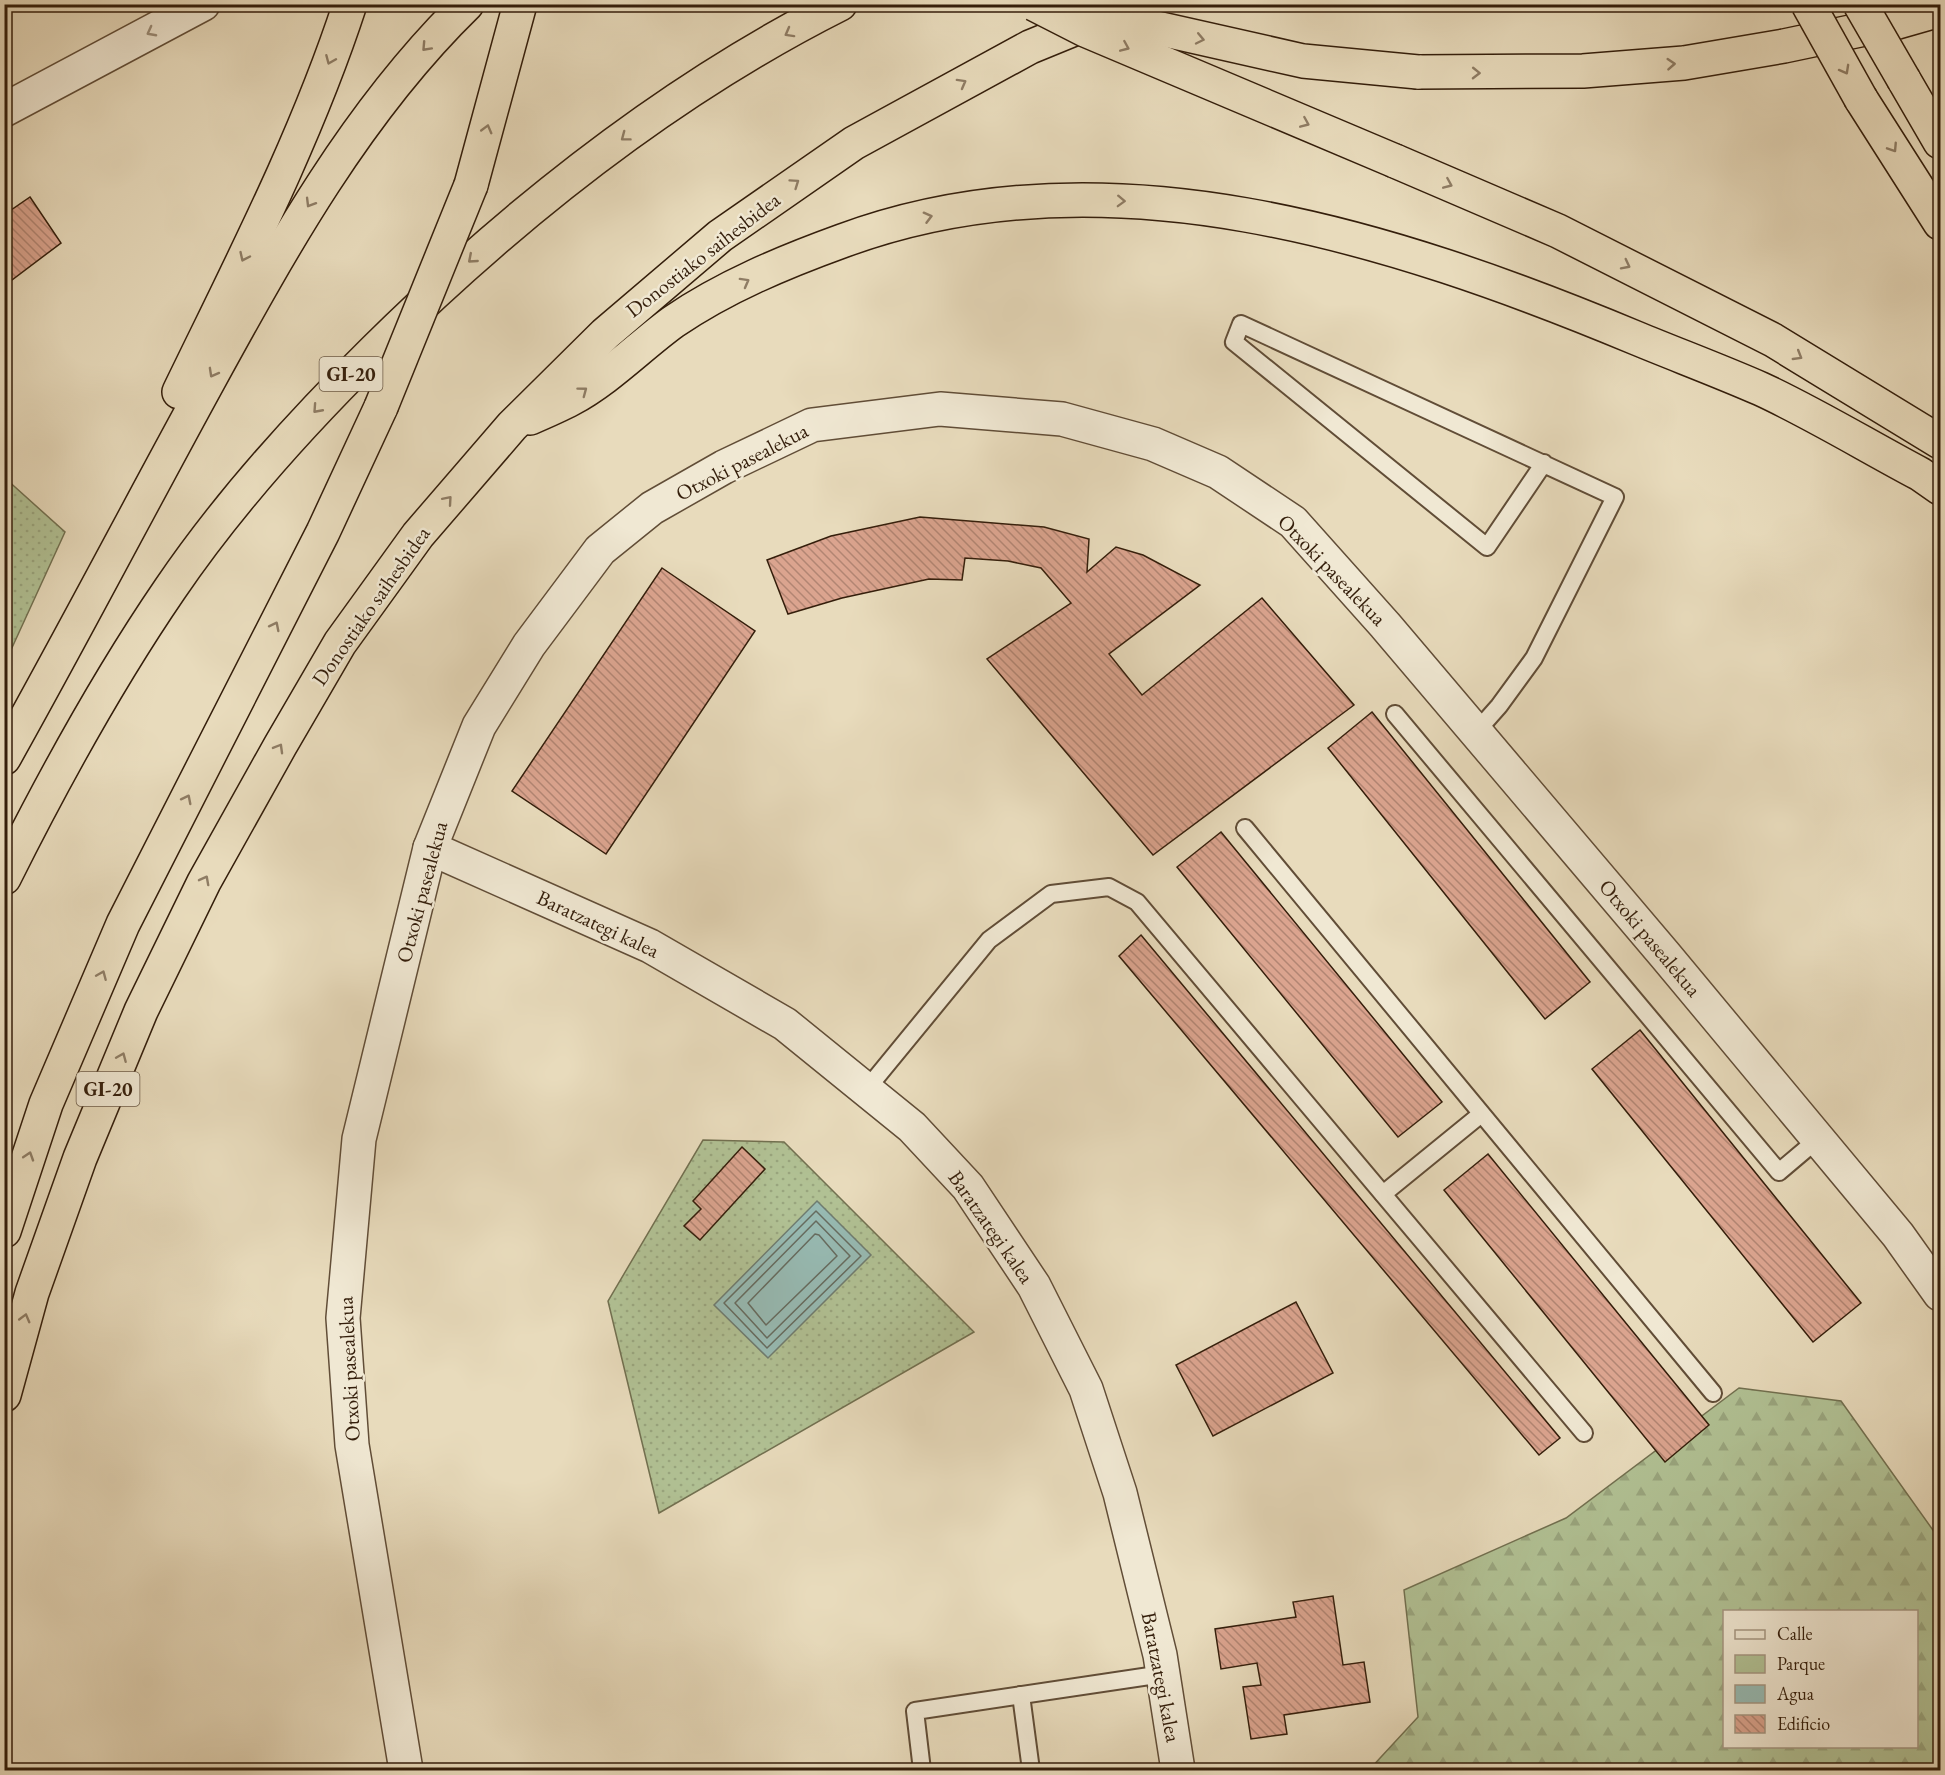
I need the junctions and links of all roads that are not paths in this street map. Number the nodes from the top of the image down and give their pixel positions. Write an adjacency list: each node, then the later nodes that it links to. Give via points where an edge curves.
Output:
1 (202, 4): 12 (street, one-way to 12)
2 (350, 4): 21 (highway, one-way to 21, via 280,179)
3 (466, 4): 21 (highway, one-way to 21, via 419,55 314,197 258,292)
4 (520, 4): 29 (highway, one-way to 4, bridge, via 46,1104 123,924 323,532 381,407 471,185)
5 (840, 4): 24 (highway, GI-20, one-way to 24, via 730,66 638,127 530,208 428,298 330,395 244,490 171,587 103,692)
6 (1034, 4): 16 (highway, one-way to 16, bridge, via 1086,30 1558,231 1773,340)
7 (1062, 4): 11 (highway, one-way to 11, bridge, via 1303,61 1418,72 1562,71 1684,63 1841,34)
8 (1135, 4): 15 (highway, Donostiako saihesbidea / GI-20, one-way to 8, via 605,334 720,236 854,143 1030,46)
9 (1808, 4): 14 (highway, one-way to 14, bridge, via 1861,99)
10 (1860, 4): 13 (highway, bridge)
11 (1941, 10)
12 (4, 110)
13 (1941, 142)
14 (1941, 223)
15 (512, 426): 18 (highway, one-way to 18, via 574,398 676,320 764,272 846,239 946,212 1047,201 1119,201 1264,217 1449,267 1561,307 1763,390); 32 (highway, Donostiako saihesbidea / GI-20, one-way to 15, via 32,1293 80,1158 141,1011 204,882 340,643 418,535)
16 (1941, 442)
17 (1544, 464): 17 (lane, via 1252,329 1241,324 1234,342 1487,547); 20 (lane, via 1615,497 1534,658)
18 (1941, 488)
19 (1395, 714): 27 (lane, via 1779,1172)
20 (1476, 732): 23 (street, Otxoki pasealekua, via 1293,522 1218,472 1153,444 1062,419 940,409 812,425 724,467 652,508 600,550 529,645 479,726); 27 (street, Otxoki pasealekua)
21 (4, 758)
22 (1245, 828): 26 (lane)
23 (430, 848): 25 (street, Baratzategi kalea, via 650,946 785,1024); 36 (street, Otxoki pasealekua, via 359,1139 343,1318 352,1445)
24 (4, 878)
25 (866, 1090): 28 (lane, via 989,940 1051,894 1109,887 1137,902); 34 (street, Baratzategi kalea, via 912,1127 968,1187 1034,1286 1086,1389 1120,1493)
26 (1480, 1115): 28 (lane); 31 (lane)
27 (1818, 1139): 30 (street, Otxoki pasealekua)
28 (1383, 1194): 33 (lane)
29 (4, 1231)
30 (1941, 1294)
31 (1713, 1393)
32 (4, 1395)
33 (1584, 1433)
34 (1163, 1674): 35 (lane); 39 (street, Baratzategi kalea)
35 (1020, 1695): 37 (lane, via 915,1711); 38 (lane)
36 (406, 1770)
37 (922, 1770)
38 (1031, 1770)
39 (1178, 1770)

